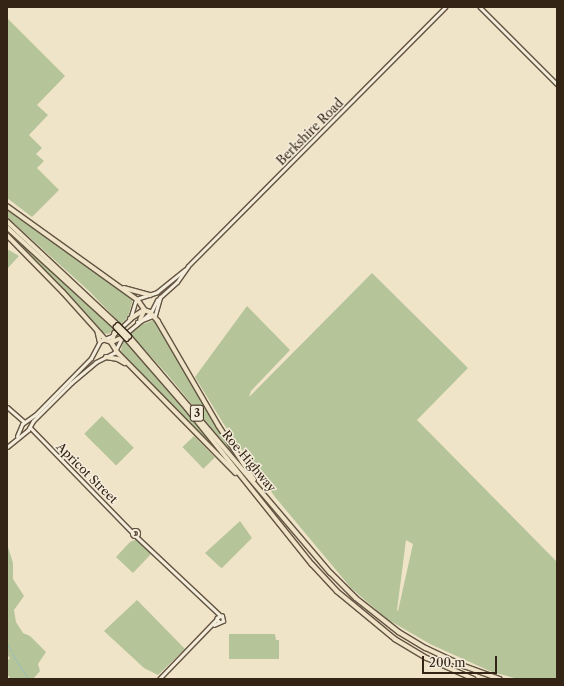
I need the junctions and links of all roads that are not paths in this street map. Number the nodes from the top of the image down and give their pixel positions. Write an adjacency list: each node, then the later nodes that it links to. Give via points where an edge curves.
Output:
1 (445, 7): 8 (main road, Berkshire Road)
2 (480, 7): 3 (street)
3 (557, 84)
4 (7, 206): 9 (highway)
5 (7, 221): 18 (highway, Roe Highway / 3)
6 (7, 227): 18 (highway, Roe Highway / 3)
7 (7, 235): 19 (highway)
8 (187, 268): 10 (main road, Berkshire Road, via 162,289); 11 (main road, Berkshire Road)
9 (119, 286): 10 (highway); 12 (highway)
10 (150, 295): 12 (main road, Berkshire Road)
11 (160, 297): 14 (main road, Berkshire Road); 14 (main road)
12 (136, 299): 13 (highway); 15 (main road)
13 (145, 310): 14 (highway); 15 (highway); 16 (highway)
14 (154, 314): 16 (main road, Berkshire Road); 17 (main road, Berkshire Road); 33 (highway, via 219,426)
15 (130, 319): 20 (main road)
16 (141, 319): 17 (main road, Berkshire Road)
17 (135, 324): 21 (main road, Berkshire Road)
18 (117, 326): 22 (highway, Roe Highway / 3, bridge)
19 (98, 331): 23 (highway); 24 (highway)
20 (115, 334): 23 (main road); 25 (highway)
21 (121, 338): 25 (highway); 26 (main road, Berkshire Road)
22 (128, 338): 32 (highway, Roe Highway / 3); 33 (highway, Roe Highway / 3)
23 (105, 339): 24 (main road); 25 (highway)
24 (100, 341): 30 (main road, Berkshire Road, via 89,360)
25 (112, 342): 26 (highway)
26 (116, 350): 27 (main road, Berkshire Road); 28 (highway)
27 (106, 358): 28 (highway, via 117,358); 30 (main road, Berkshire Road, via 71,383)
28 (129, 366): 32 (highway, via 190,423)
29 (7, 407): 30 (main road)
30 (26, 426): 31 (main road, Berkshire Road); 34 (street, Apricot Street)
31 (7, 447)
32 (252, 490): 40 (highway, Roe Highway / 3, via 312,564 362,615 427,658)
33 (262, 492): 41 (highway, Roe Highway / 3, via 331,573 383,620 444,657)
34 (134, 532): 35 (street); 35 (street)
35 (138, 536): 36 (street)
36 (213, 612): 37 (street); 38 (street)
37 (220, 615): 38 (street); 38 (street, via 224,619)
38 (218, 620): 39 (street)
39 (159, 679)
40 (474, 679)
41 (500, 679)

